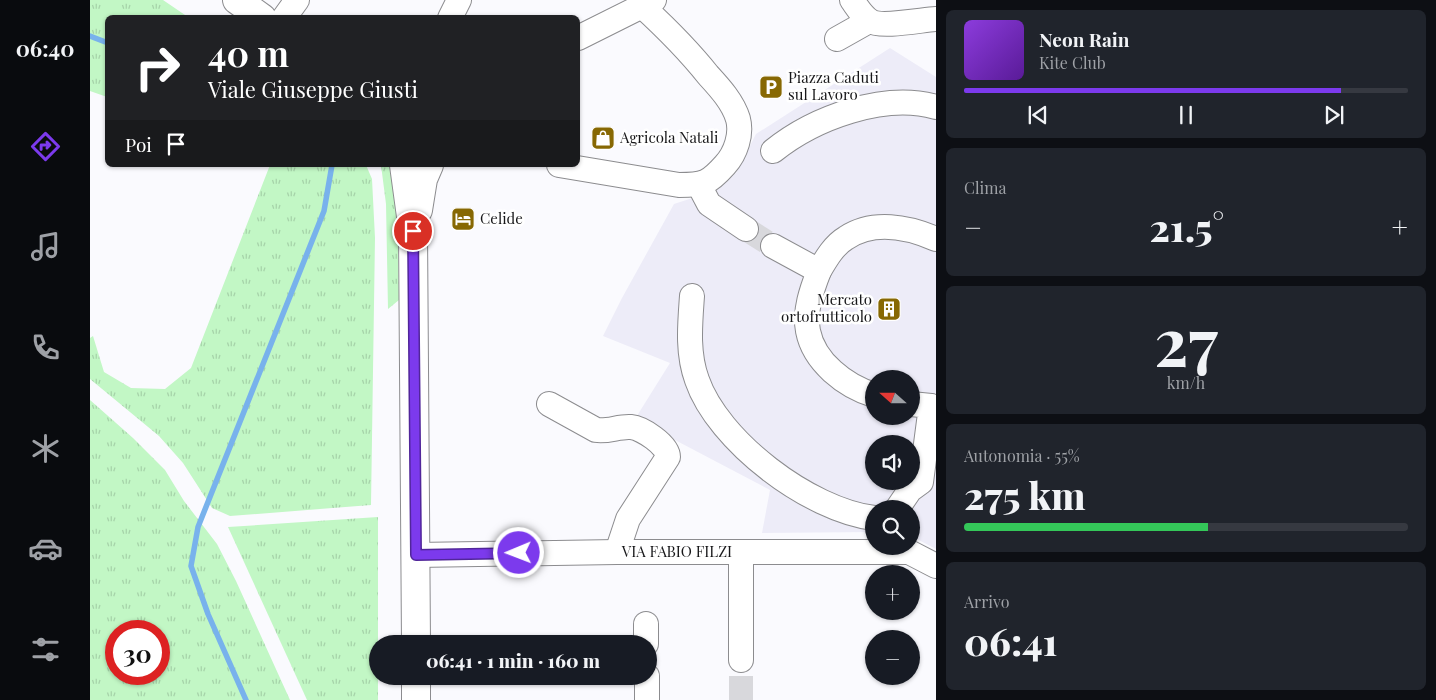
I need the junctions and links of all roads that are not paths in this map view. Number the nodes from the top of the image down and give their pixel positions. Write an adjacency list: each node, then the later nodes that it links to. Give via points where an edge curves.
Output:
1 (237, 0): 6 (main road)
2 (297, 0): 7 (street)
3 (459, 0): 8 (street)
4 (852, 0): 10 (street)
5 (648, 3): 11 (street); 18 (street, via 723,92 737,116 737,142 729,160 716,176)
6 (258, 15)
7 (286, 15)
8 (452, 15)
9 (936, 19): 10 (street, via 888,24)
10 (869, 20): 12 (street)
11 (580, 37)
12 (837, 39)
13 (936, 108): 14 (street, via 906,103 841,113 788,139)
14 (773, 151)
15 (404, 167): 20 (main road)
16 (428, 167): 20 (main road)
17 (572, 167): 18 (street)
18 (689, 185): 19 (street, via 709,204)
19 (746, 229)
20 (413, 231): 33 (main road)
21 (936, 239): 23 (street, via 898,227 870,229 846,238 829,254)
22 (773, 246): 23 (street)
23 (818, 271): 25 (street, via 808,316 812,343 836,375)
24 (692, 296): 30 (street, via 690,350 696,378 704,397 730,433 749,452 810,497 836,509)
25 (865, 392)
26 (549, 404): 31 (street, via 596,430 632,427 664,445 668,451 668,457 628,519)
27 (920, 405): 28 (street, via 931,406)
28 (929, 483): 29 (street, via 910,490)
29 (903, 500)
30 (865, 516)
31 (617, 552): 32 (street, VIA FABIO FILZI); 33 (street, VIA FABIO FILZI)
32 (741, 552): 34 (street, VIA FABIO FILZI, via 909,552); 36 (street)
33 (416, 555): 35 (main road)
34 (936, 566)
35 (416, 635)
36 (742, 660)
37 (416, 685): 39 (main road)
38 (647, 685): 40 (street)
39 (416, 700)
40 (647, 700)

